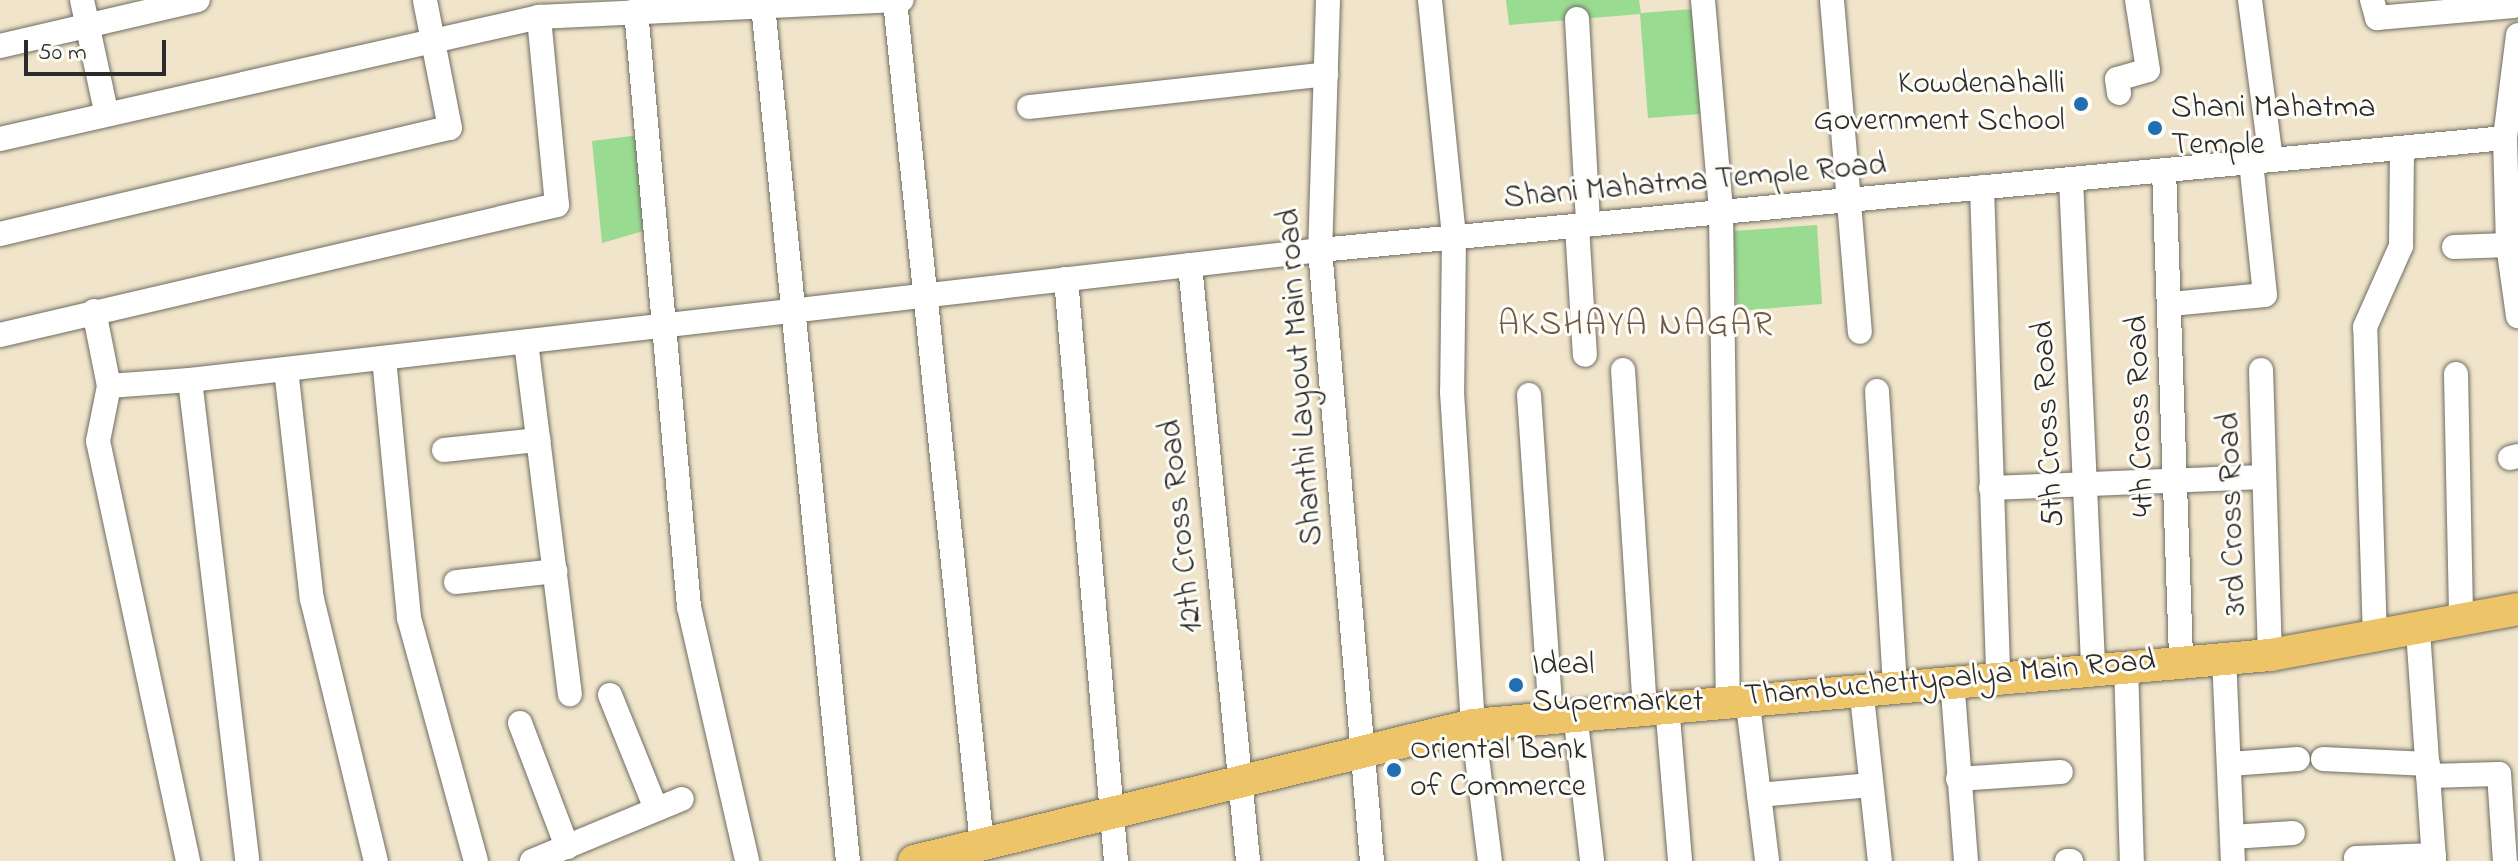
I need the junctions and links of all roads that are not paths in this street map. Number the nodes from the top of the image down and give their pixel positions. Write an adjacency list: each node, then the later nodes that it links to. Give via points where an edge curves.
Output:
1 (82, 0): 18 (street)
2 (198, 0): 18 (street)
3 (425, 0): 20 (street)
4 (902, 0): 12 (street)
5 (1328, 0): 22 (street, Shanthi Layout Main road)
6 (1430, 0): 38 (street)
7 (1703, 0): 35 (street)
8 (1832, 0): 34 (street)
9 (2137, 0): 23 (street, via 2148,70 2117,79)
10 (2250, 0): 29 (street)
11 (2372, 0): 13 (street, via 2377,18)
12 (895, 1): 14 (street); 44 (street)
13 (2512, 3): 19 (street)
14 (763, 5): 15 (street); 47 (street)
15 (636, 10): 16 (street); 49 (street)
16 (539, 17): 20 (street); 46 (street, via 557,205)
17 (1577, 19): 36 (street)
18 (87, 26): 21 (street); 25 (street)
19 (2517, 36): 26 (street)
20 (431, 38): 25 (street); 37 (street, via 450,128)
21 (0, 46)
22 (1326, 74): 24 (street); 41 (street, Shanthi Layout Main road)
23 (2119, 93)
24 (1029, 107)
25 (106, 111): 27 (street)
26 (2505, 138): 28 (street, Shani Mahatma Temple Road); 30 (street)
27 (0, 139)
28 (2402, 148): 29 (street, Shani Mahatma Temple Road); 74 (street, via 2401,246 2365,327)
29 (2261, 161): 31 (street, Shani Mahatma Temple Road); 45 (street, via 2265,295)
30 (2512, 164): 39 (street)
31 (2164, 170): 32 (street, Shani Mahatma Temple Road); 45 (street, 4th Cross Road)
32 (2071, 179): 33 (street, Shani Mahatma Temple Road); 67 (street, 5th Cross Road)
33 (1982, 187): 34 (street, Shani Mahatma Temple Road); 68 (street)
34 (1850, 200): 35 (street, Shani Mahatma Temple Road); 50 (street)
35 (1721, 212): 36 (street, Shani Mahatma Temple Road); 86 (street)
36 (1582, 225): 38 (street, Shani Mahatma Temple Road); 53 (street)
37 (0, 234)
38 (1454, 238): 41 (street, Shani Mahatma Temple Road); 90 (street, via 1452,392)
39 (2513, 244): 40 (street); 48 (street)
40 (2454, 247)
41 (1320, 250): 42 (street, Shani Mahatma Temple Road); 91 (street, Shanthi Layout Main road)
42 (1190, 265): 43 (street, Shani Mahatma Temple Road); 98 (street, 12th Cross Road)
43 (1066, 279): 44 (street, Shani Mahatma Temple Road); 103 (street)
44 (926, 295): 47 (street, Shani Mahatma Temple Road); 105 (street)
45 (2171, 304): 66 (street, 4th Cross Road)
46 (94, 311): 51 (street); 60 (street)
47 (794, 311): 49 (street, Shani Mahatma Temple Road); 116 (street)
48 (2518, 316)
49 (660, 326): 52 (street, Shani Mahatma Temple Road); 115 (street, via 689,607)
50 (1860, 332)
51 (0, 335)
52 (526, 342): 54 (street, Shani Mahatma Temple Road); 63 (street)
53 (1585, 355)
54 (384, 358): 55 (street, Shani Mahatma Temple Road); 113 (street, via 409,618)
55 (286, 369): 59 (street, Shani Mahatma Temple Road); 112 (street, via 312,599)
56 (1623, 370): 87 (street)
57 (2261, 370): 65 (street, 3rd Cross Road)
58 (2456, 374): 72 (street)
59 (190, 380): 60 (street, Shani Mahatma Temple Road); 110 (street)
60 (109, 386): 111 (street, via 98,441)
61 (1877, 391): 82 (street)
62 (1529, 395): 88 (street)
63 (538, 440): 64 (street); 69 (street)
64 (444, 450)
65 (2264, 477): 66 (street); 75 (street, 3rd Cross Road)
66 (2175, 480): 67 (street); 77 (street, 4th Cross Road)
67 (2084, 484): 68 (street); 79 (street, 5th Cross Road)
68 (1991, 488): 80 (street)
69 (555, 571): 70 (street); 84 (street)
70 (456, 582)
71 (2518, 609): 72 (main road, Thambuchettypalya Main Road)
72 (2461, 621): 73 (main road, Thambuchettypalya Main Road)
73 (2418, 631): 74 (main road, Thambuchettypalya Main Road); 95 (street)
74 (2375, 639): 75 (main road, Thambuchettypalya Main Road)
75 (2270, 655): 76 (main road, Thambuchettypalya Main Road)
76 (2224, 657): 77 (main road, Thambuchettypalya Main Road); 94 (street)
77 (2181, 660): 78 (main road, Thambuchettypalya Main Road)
78 (2126, 664): 79 (main road, Thambuchettypalya Main Road); 127 (street)
79 (2093, 667): 80 (main road, Thambuchettypalya Main Road)
80 (1998, 674): 81 (main road, Thambuchettypalya Main Road)
81 (1952, 679): 82 (main road, Thambuchettypalya Main Road); 97 (street)
82 (1895, 683): 83 (main road, Thambuchettypalya Main Road)
83 (1861, 687): 86 (main road, Thambuchettypalya Main Road); 99 (street)
84 (570, 694)
85 (610, 695): 102 (street)
86 (1737, 698): 87 (main road, Thambuchettypalya Main Road); 100 (street)
87 (1656, 705): 88 (main road, Thambuchettypalya Main Road); 123 (street)
88 (1563, 715): 90 (main road, Thambuchettypalya Main Road); 122 (street)
89 (520, 723): 106 (street)
90 (1473, 725): 91 (main road, Thambuchettypalya Main Road); 121 (street)
91 (1360, 750): 98 (main road, Thambuchettypalya Main Road); 120 (street, Shanthi Layout Main road)
92 (2298, 759): 94 (street)
93 (2323, 759): 95 (street)
94 (2230, 764): 107 (street)
95 (2428, 770): 109 (street); 128 (street, via 2499,774)
96 (2061, 772): 97 (street)
97 (1958, 779): 126 (street)
98 (1240, 780): 103 (main road, Thambuchettypalya Main Road); 119 (street, 12th Cross Road)
99 (1871, 785): 100 (street); 125 (street)
100 (1759, 795): 124 (street)
101 (682, 799): 102 (street)
102 (656, 809): 106 (street)
103 (1110, 812): 105 (main road, Thambuchettypalya Main Road); 118 (street)
104 (2293, 833): 107 (street)
105 (982, 844): 117 (main road, Thambuchettypalya Main Road)
106 (567, 847): 114 (street)
107 (2232, 849)
108 (2356, 858): 109 (street)
109 (2434, 858)
110 (241, 860)
111 (188, 861)
112 (376, 861)
113 (476, 861)
114 (532, 861)
115 (747, 861)
116 (848, 861)
117 (914, 861)
118 (1116, 861)
119 (1248, 861)
120 (1372, 861)
121 (1490, 861)
122 (1592, 861)
123 (1680, 861)
124 (1767, 861)
125 (1880, 861)
126 (1966, 861)
127 (2132, 861)
128 (2505, 861)

